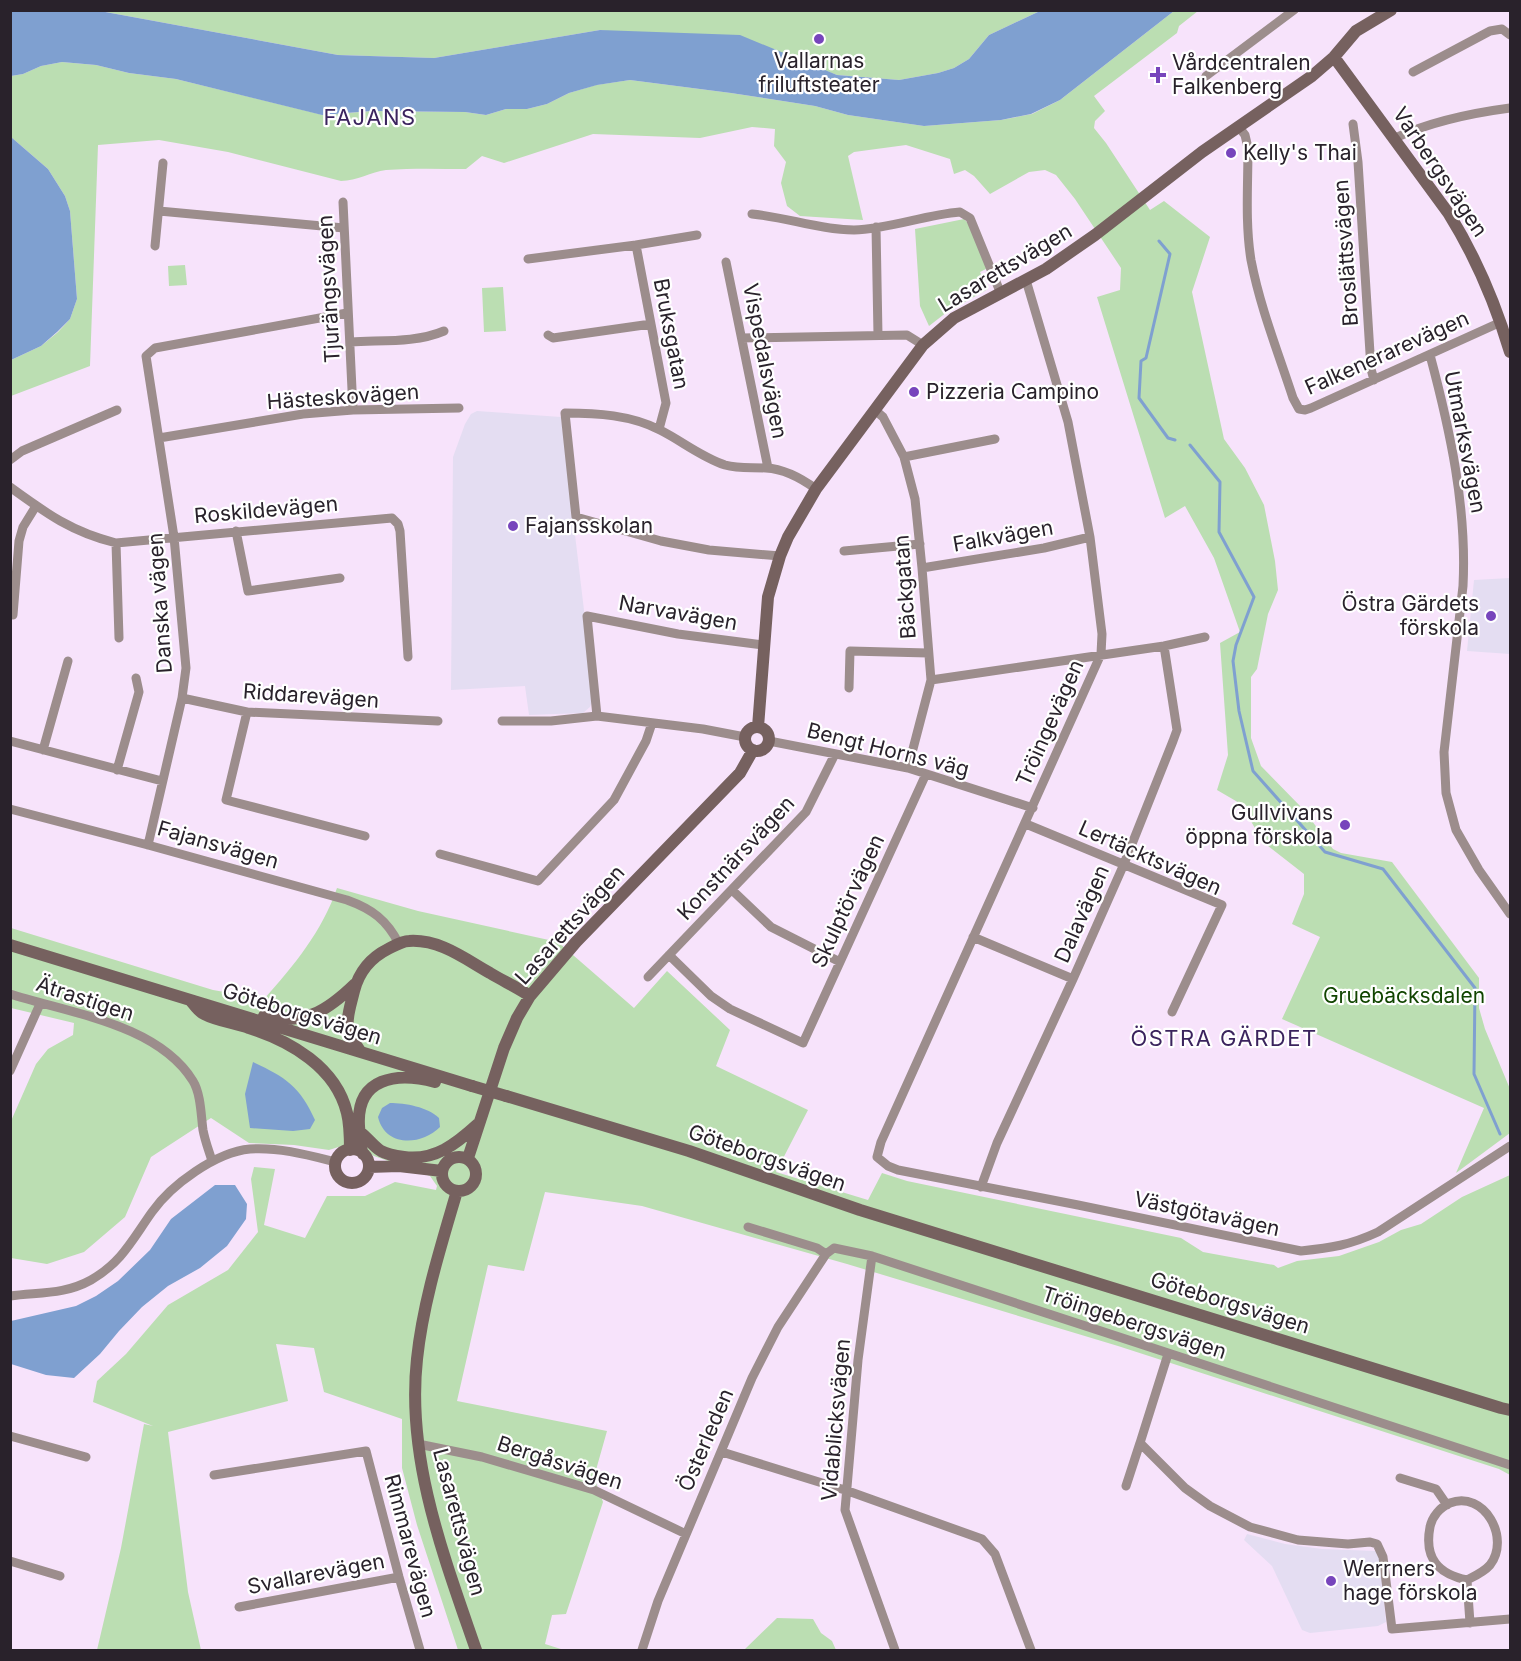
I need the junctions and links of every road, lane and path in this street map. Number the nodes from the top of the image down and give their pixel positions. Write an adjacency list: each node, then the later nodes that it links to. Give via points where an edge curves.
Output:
1 (1294, 10): 6 (street)
2 (1391, 10): 4 (main road, Lasarettsvägen, via 1356,31)
3 (1510, 35): 5 (street, via 1502,29 1490,31)
4 (1334, 57): 9 (main road, Lasarettsvägen, via 1300,86); 10 (main road, Varbergsvägen)
5 (1413, 72)
6 (1206, 76)
7 (1510, 108): 10 (street, via 1439,123)
8 (1353, 123): 35 (street, Broslättsvägen)
9 (1238, 126): 22 (main road, Lasarettsvägen, via 1095,236); 35 (street, Falkenerarevägen, via 1248,148 1251,258 1296,405 1305,410)
10 (1395, 138): 25 (main road, Varbergsvägen, via 1465,239)
11 (163, 163): 13 (street)
12 (343, 202): 16 (street, Tjurängsvägen)
13 (159, 211): 16 (street); 19 (street)
14 (752, 214): 15 (street, via 836,229)
15 (876, 227): 23 (street, via 960,212 970,218); 29 (street)
16 (344, 228): 24 (street, Tjurängsvägen)
17 (697, 235): 18 (street)
18 (636, 245): 20 (street); 26 (street, Bruksgatan)
19 (155, 246)
20 (528, 259)
21 (726, 262): 30 (street, Vispedalsvägen)
22 (1026, 280): 23 (main road, Lasarettsvägen); 51 (street, Tröingevägen, via 1068,422)
23 (1001, 294): 32 (main road, Lasarettsvägen, via 954,318)
24 (347, 313): 31 (street, Tjurängsvägen); 41 (street, Danska vägen, via 155,348 146,356)
25 (1501, 322): 33 (main road, Varbergsvägen); 34 (street, Falkenerarevägen)
26 (651, 324): 28 (street, via 553,338); 40 (street, Bruksgatan, via 666,403)
27 (444, 331): 31 (street, via 419,338)
28 (548, 335)
29 (878, 335): 30 (street); 32 (street, via 907,335)
30 (742, 338): 45 (street, Vispedalsvägen)
31 (351, 342): 38 (street, Tjurängsvägen)
32 (924, 345): 39 (main road, Lasarettsvägen)
33 (1510, 352)
34 (1430, 355): 35 (street, Falkenerarevägen); 96 (street, Utmarksvägen, via 1459,485 1464,562 1444,752 1445,785 1456,830)
35 (1374, 380)
36 (459, 408): 38 (street, Hästeskovägen)
37 (117, 410): 44 (street, via 22,451)
38 (353, 410): 41 (street, Hästeskovägen, via 303,414)
39 (876, 411): 43 (street, Bäckgatan); 47 (main road, Lasarettsvägen)
40 (659, 429): 45 (street, via 725,465); 55 (street, via 597,413 565,413 576,517 661,541)
41 (159, 438): 50 (street, Danska vägen)
42 (995, 439): 43 (street)
43 (904, 457): 53 (street, Bäckgatan, via 915,499)
44 (10, 460)
45 (768, 468): 47 (street, via 796,476)
46 (10, 487): 48 (street, Roskildevägen)
47 (816, 489): 55 (main road, Lasarettsvägen)
48 (36, 506): 52 (street, Roskildevägen, via 71,528); 58 (street, via 19,541)
49 (236, 531): 50 (street, Roskildevägen); 57 (street, via 248,591); 65 (street, Roskildevägen, via 388,517 395,520 400,531)
50 (174, 537): 52 (street, Roskildevägen); 70 (street, Danska vägen, via 185,644)
51 (1090, 537): 56 (street, Falkvägen); 64 (street, Tröingevägen)
52 (116, 543): 60 (street)
53 (920, 544): 54 (street); 56 (street, Bäckgatan)
54 (844, 551)
55 (780, 556): 61 (main road, Lasarettsvägen, via 768,597)
56 (922, 568): 63 (street, Bäckgatan)
57 (340, 578)
58 (13, 615)
59 (1205, 637): 62 (street)
60 (119, 638)
61 (763, 645): 72 (street, Narvavägen, via 587,616); 76 (main road, Lasarettsvägen)
62 (1164, 646): 64 (street); 93 (street, Dalavägen, via 1177,730)
63 (928, 652): 68 (street, Bäckgatan); 69 (street, via 850,651)
64 (1101, 654): 68 (street); 87 (street, Tröingevägen)
65 (408, 657)
66 (68, 661): 80 (street)
67 (136, 678): 84 (street, via 139,692)
68 (931, 680): 83 (street, Bäckgatan)
69 (849, 688)
70 (182, 698): 71 (street, Riddarevägen); 86 (street, Danska vägen)
71 (247, 712): 73 (street, Riddarevägen); 90 (street, via 226,800)
72 (597, 716): 74 (street); 75 (street)
73 (438, 721)
74 (502, 721)
75 (652, 723): 77 (street); 92 (street, via 614,800 538,881)
76 (758, 727): 77 (main road); 79 (main road, via 767,733)
77 (745, 737): 81 (main road)
78 (10, 741): 80 (street)
79 (769, 741): 81 (main road, Lasarettsvägen, via 763,749); 82 (street, Bengt Horns väg)
80 (43, 750): 84 (street)
81 (753, 750): 108 (main road, Lasarettsvägen, via 740,773 583,934)
82 (836, 754): 83 (street, Bengt Horns väg); 94 (street, Konstnärsvägen, via 806,813)
83 (908, 768): 85 (street, Bengt Horns väg)
84 (117, 770): 86 (street)
85 (926, 774): 87 (street, Bengt Horns väg); 102 (street, Skulptörvägen)
86 (162, 781): 91 (street, Danska vägen)
87 (1033, 807): 89 (street, Tröingevägen)
88 (10, 809): 91 (street, Fajansvägen)
89 (1026, 824): 93 (street, Lertäcktsvägen); 98 (street, Tröingevägen)
90 (365, 836)
91 (148, 845): 99 (street, Fajansvägen, via 360,905 381,917)
92 (440, 854)
93 (1124, 864): 104 (street, Dalavägen); 111 (street, Lertäcktsvägen, via 1222,905)
94 (732, 890): 101 (street, Konstnärsvägen); 102 (street, via 771,927)
95 (1510, 895): 96 (street)
96 (1502, 901): 97 (street, Utmarksvägen)
97 (1510, 914)
98 (973, 937): 104 (street); 120 (street, Tröingevägen)
99 (399, 944): 105 (main road, via 372,958); 108 (main road, via 408,941 442,946)
100 (10, 945): 106 (main road, Göteborgsvägen)
101 (669, 955): 102 (street, Skulptörvägen, via 730,1009 803,1043); 103 (street, Konstnärsvägen)
102 (840, 962)
103 (648, 977)
104 (1073, 979): 126 (street, Dalavägen, via 997,1143)
105 (356, 983): 106 (main road, via 341,998 300,1020 254,1013 150,981); 112 (main road, via 346,1024)
106 (140, 985): 109 (main road, Göteborgsvägen)
107 (10, 994): 110 (street, Ätrastigen)
108 (530, 996): 115 (main road, Lasarettsvägen, via 504,1048)
109 (190, 1000): 112 (main road, Göteborgsvägen); 118 (main road, via 203,1014 278,1038 318,1066 334,1084 344,1104)
110 (40, 1004): 113 (street); 122 (street, Ätrastigen, via 87,1015 133,1032 180,1065 194,1082)
111 (1172, 1012)
112 (360, 1051): 114 (main road, Göteborgsvägen)
113 (10, 1071)
114 (471, 1090): 116 (main road, via 412,1078 386,1080 370,1089 361,1102); 133 (main road, Göteborgsvägen, bridge, via 689,1151 860,1210)
115 (479, 1123): 116 (main road, via 445,1151 412,1158 382,1151); 121 (main road, Lasarettsvägen)
116 (360, 1132): 119 (main road)
117 (1510, 1146): 126 (street, Västgötavägen, via 1378,1232 1355,1243 1301,1251)
118 (350, 1150): 119 (main road); 123 (main road)
119 (363, 1154): 124 (main road)
120 (877, 1156): 126 (street, Västgötavägen, via 898,1170)
121 (468, 1158): 125 (main road, via 453,1157); 127 (main road, Lasarettsvägen, via 475,1166 475,1180 468,1188)
122 (212, 1161): 123 (street, via 247,1149 262,1149); 131 (street, via 170,1191 127,1250 104,1271 73,1288)
123 (336, 1162): 124 (main road, via 338,1175 348,1183 362,1179)
124 (369, 1167): 125 (main road)
125 (442, 1171): 127 (main road, via 444,1184)
126 (981, 1187)
127 (457, 1191): 136 (main road, Lasarettsvägen, via 422,1326 416,1388)
128 (748, 1227): 129 (street, Tröingebergsvägen)
129 (826, 1254): 130 (street, Tröingebergsvägen, via 839,1248); 137 (street, Österleden, via 778,1327)
130 (872, 1256): 132 (street, Tröingebergsvägen); 143 (street, Vidablicksvägen, via 858,1360)
131 (10, 1296)
132 (1168, 1354): 135 (street); 139 (street, Tröingebergsvägen)
133 (1510, 1410)
134 (10, 1436): 138 (street)
135 (1140, 1443): 142 (street); 152 (street, via 1185,1488 1250,1527 1298,1540 1377,1544 1383,1557 1392,1629)
136 (418, 1444): 145 (street, Bergåsvägen, via 482,1456 594,1490); 154 (main road, Lasarettsvägen, via 433,1517)
137 (722, 1452): 143 (street); 145 (street, Österleden)
138 (86, 1457)
139 (1510, 1465)
140 (214, 1475): 148 (street, Rimmarevägen, via 366,1451)
141 (1400, 1478): 144 (street, via 1436,1489)
142 (1126, 1486)
143 (848, 1491): 156 (street, Vidablicksvägen, via 844,1510 848,1524); 157 (street, via 982,1539 995,1554)
144 (1447, 1504): 149 (street, via 1431,1521 1430,1551 1443,1572); 149 (street, via 1469,1501 1485,1510 1494,1523 1496,1554 1479,1575)
145 (686, 1534): 155 (street, Österleden)
146 (10, 1561): 147 (street)
147 (60, 1576)
148 (399, 1577): 150 (street, Svallarevägen); 153 (street, Rimmarevägen)
149 (1467, 1580): 152 (street)
150 (239, 1607)
151 (1510, 1619): 152 (street)
152 (1470, 1623)
153 (420, 1650)
154 (476, 1650)
155 (642, 1650)
156 (895, 1650)
157 (1030, 1650)

